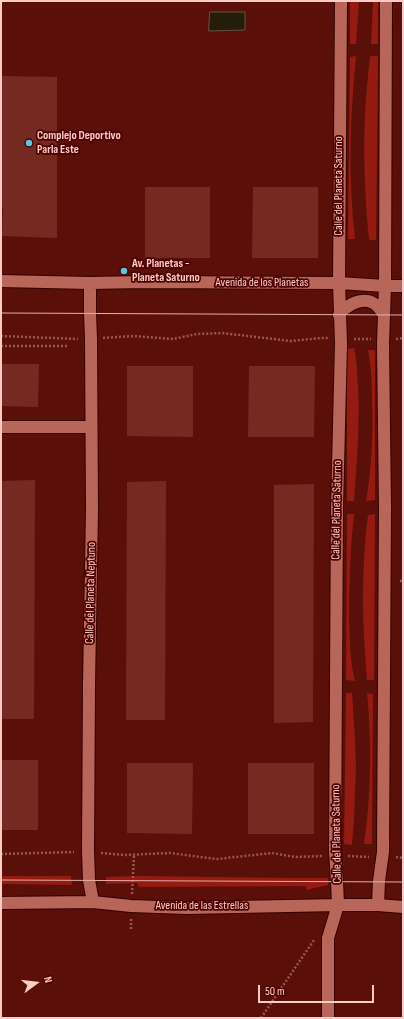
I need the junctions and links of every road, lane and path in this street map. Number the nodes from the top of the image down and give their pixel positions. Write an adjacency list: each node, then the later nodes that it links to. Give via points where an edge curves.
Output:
1 (341, 1): 5 (street, Calle del Planeta Saturno)
2 (386, 1): 6 (street)
3 (1, 281): 4 (street, Avenida de los Planetas)
4 (90, 283): 5 (street, Avenida de los Planetas); 12 (street, Calle del Planeta Neptuno)
5 (339, 283): 6 (street, Avenida de los Planetas); 8 (street, Calle del Planeta Saturno)
6 (385, 286): 7 (street, Avenida de los Planetas); 9 (street)
7 (403, 286)
8 (339, 315): 9 (street, via 345,308 366,301 373,302); 13 (street, Calle del Planeta Saturno)
9 (384, 315): 14 (street)
10 (1, 336): 12 (path)
11 (403, 338): 14 (path)
12 (91, 339): 13 (path, via 133,336 173,339 197,334 222,333 291,342 321,338); 18 (street, Calle del Planeta Neptuno)
13 (340, 339): 14 (path); 21 (street, Calle del Planeta Saturno)
14 (383, 339): 22 (street)
15 (1, 346): 16 (path)
16 (69, 346)
17 (1, 426): 18 (street)
18 (92, 427): 19 (street, Calle del Planeta Neptuno)
19 (88, 851): 20 (path); 21 (path, via 125,855 170,853 217,859 272,853 295,858); 24 (street, Calle del Planeta Neptuno)
20 (1, 854)
21 (335, 855): 22 (path); 26 (street, Calle del Planeta Saturno)
22 (383, 857): 23 (path); 27 (street)
23 (403, 858)
24 (93, 902): 25 (street, Avenida de las Estrellas); 26 (street, Avenida de las Estrellas, via 186,908)
25 (1, 903)
26 (338, 905): 27 (street, Avenida de las Estrellas); 31 (street, Calle del Planeta Saturno, via 328,938)
27 (378, 905): 28 (street, Avenida de las Estrellas)
28 (403, 907)
29 (316, 936): 30 (path)
30 (261, 1018)
31 (328, 1018)

